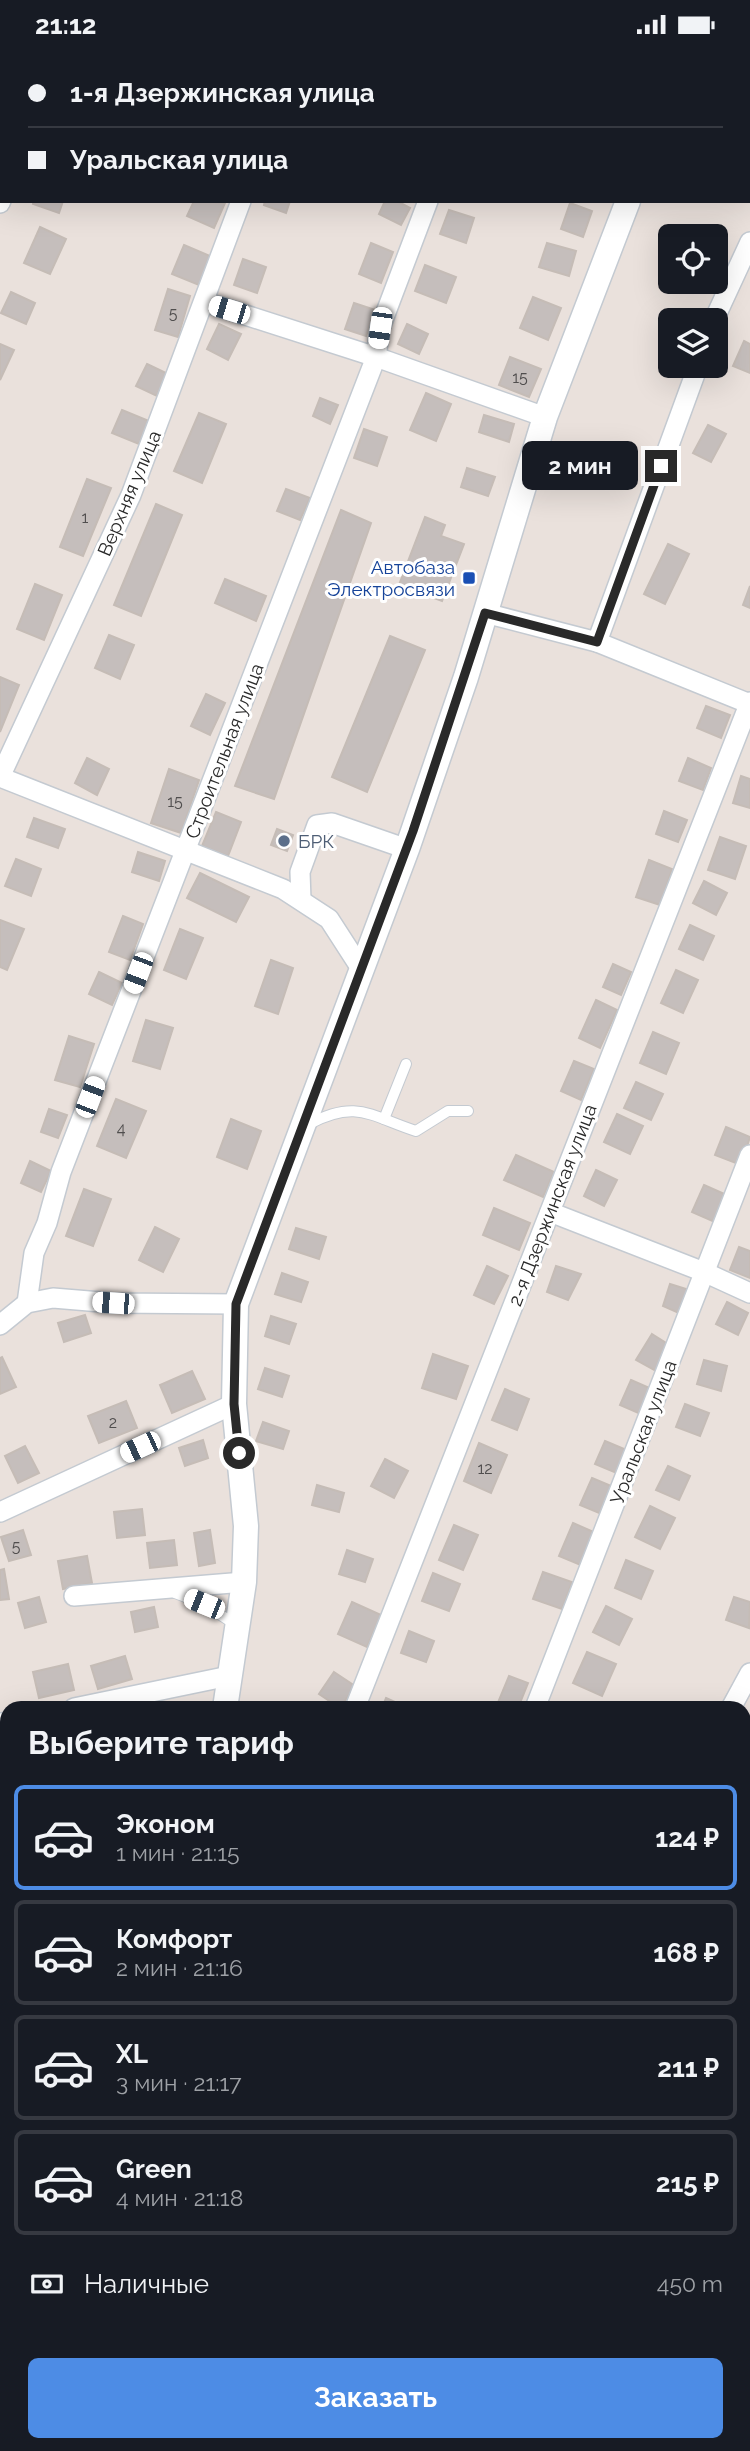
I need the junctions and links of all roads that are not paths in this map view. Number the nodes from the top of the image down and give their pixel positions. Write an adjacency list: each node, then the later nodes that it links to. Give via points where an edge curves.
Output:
1 (240, 203): 5 (street, Верхняя улица)
2 (427, 203): 7 (street, Строительная улица, via 380,328)
3 (627, 203): 9 (street)
4 (750, 242): 6 (street)
5 (205, 302): 7 (street); 13 (street, Верхняя улица, via 131,495)
6 (720, 308)
7 (376, 357): 9 (street); 14 (street, Строительная улица)
8 (694, 378): 11 (street)
9 (545, 417): 10 (street)
10 (485, 613): 11 (street); 15 (street)
11 (597, 642): 12 (street)
12 (750, 703): 23 (street, 2-я Дзержинская улица)
13 (0, 777): 14 (street)
14 (186, 849): 16 (street); 26 (street, Строительная улица, via 61,1172 34,1253)
15 (407, 849): 16 (street, via 332,823 317,825 300,872); 17 (street)
16 (301, 900): 17 (street, via 329,919)
17 (360, 967): 21 (street)
18 (405, 1065): 20 (lane)
19 (468, 1111): 20 (lane, via 448,1111 416,1131)
20 (384, 1119): 21 (lane, via 363,1111 341,1111)
21 (299, 1129): 27 (street)
22 (750, 1155): 24 (street, Уральская улица)
23 (550, 1212): 24 (street); 39 (street, 2-я Дзержинская улица)
24 (705, 1272): 25 (street); 40 (street, Уральская улица)
25 (750, 1293)
26 (27, 1303): 27 (street, via 53,1298); 28 (street)
27 (236, 1304): 29 (street)
28 (0, 1325)
29 (234, 1404): 30 (street); 31 (street, via 246,1526)
30 (0, 1512)
31 (244, 1581): 32 (street); 34 (street)
32 (165, 1588): 33 (street); 34 (lane, via 204,1604)
33 (74, 1596)
34 (237, 1626): 36 (street)
35 (750, 1673): 41 (street)
36 (229, 1676): 37 (street); 38 (street)
37 (108, 1701)
38 (226, 1701)
39 (358, 1701)
40 (538, 1701)
41 (735, 1701)

